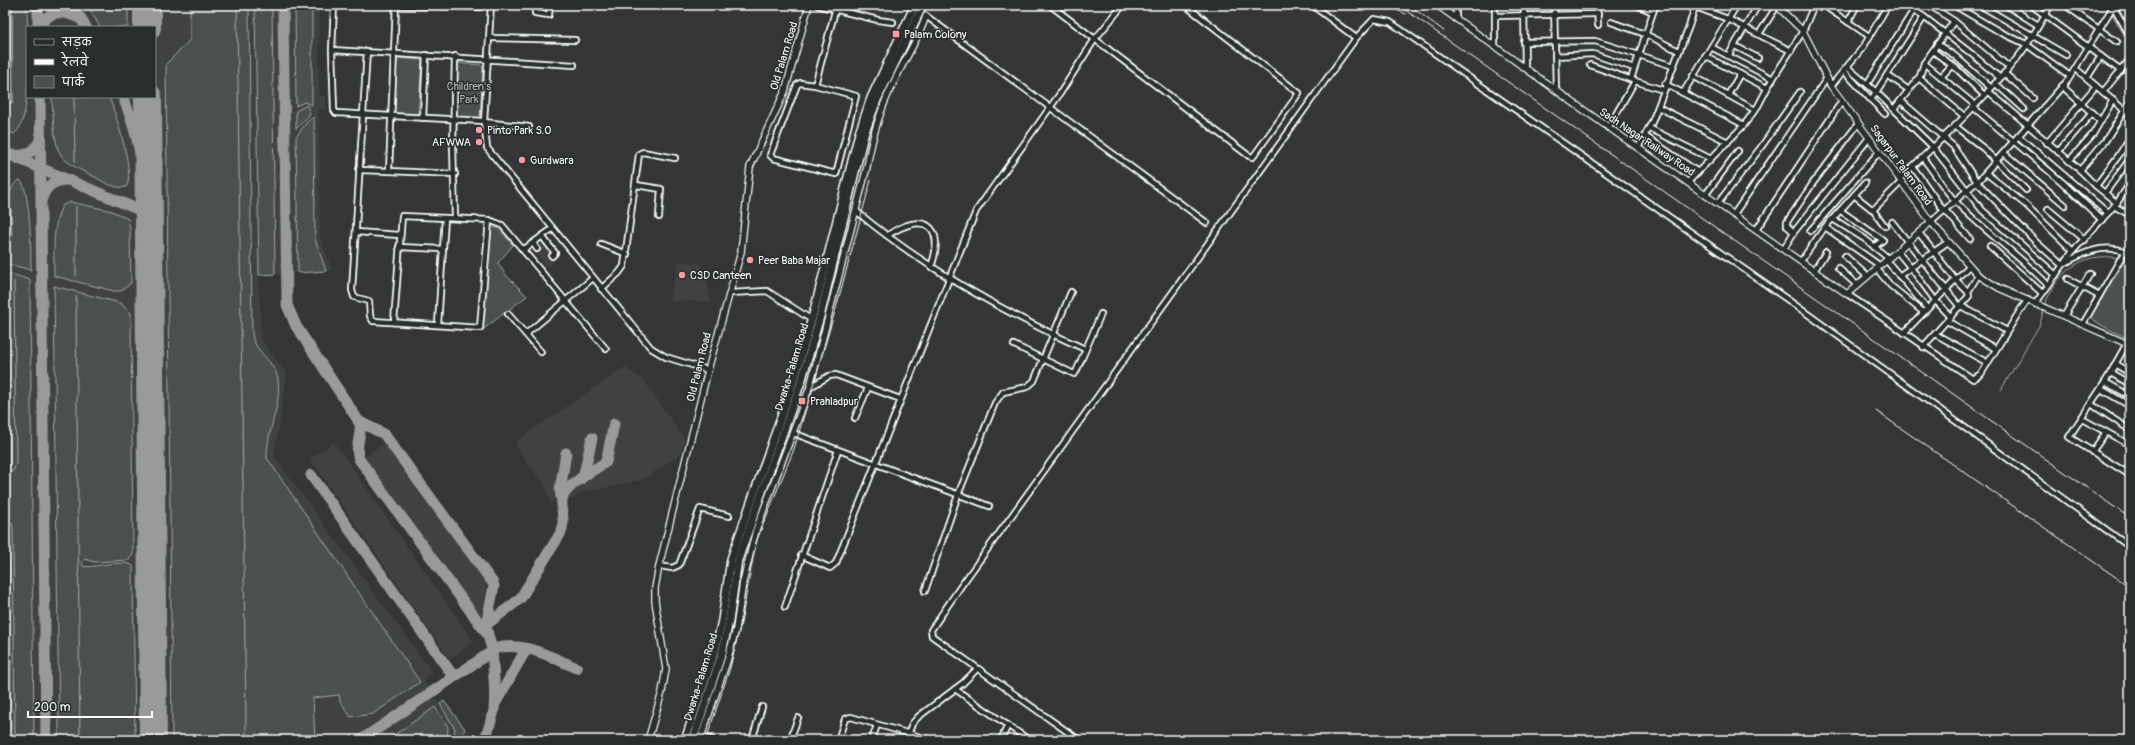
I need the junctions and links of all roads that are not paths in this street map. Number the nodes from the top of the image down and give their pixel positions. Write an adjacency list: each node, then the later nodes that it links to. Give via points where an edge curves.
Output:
1 (334, 5): 86 (street)
2 (390, 5): 3 (street)
3 (396, 5): 41 (street); 91 (street)
4 (491, 5): 73 (street)
5 (535, 5): 6 (street, via 535,13 549,15)
6 (550, 5)
7 (809, 5): 294 (street, Old Palam Road, via 785,91 750,167 741,252)
8 (817, 5): 44 (street)
9 (915, 5): 308 (main road, Dwarka-Palam Road, via 871,98 859,133)
10 (923, 5): 367 (main road, Dwarka-Palam Road, via 876,100 864,135 821,313 802,379 738,560 722,654)
11 (1050, 5): 75 (street)
12 (1123, 5): 75 (street)
13 (1185, 5): 75 (street, via 1299,93 1253,157 1191,114)
14 (1312, 5): 74 (street)
15 (1437, 5): 54 (street, Sadh Nagar Railway Road)
16 (1456, 5): 54 (street)
17 (1495, 5): 51 (street)
18 (1524, 5): 48 (street)
19 (1554, 5): 49 (street)
20 (1597, 5): 47 (street)
21 (1637, 5): 46 (street)
22 (1656, 5): 46 (street)
23 (1737, 5): 55 (street)
24 (1758, 5): 63 (street)
25 (1777, 5): 66 (street, Sagarpur Palam Road); 69 (street)
26 (1814, 5): 66 (street)
27 (1823, 5): 59 (street)
28 (1857, 5): 59 (street)
29 (1888, 5): 71 (street)
30 (1905, 5): 45 (street)
31 (1917, 5): 45 (street)
32 (1929, 5): 56 (street)
33 (1954, 5): 81 (street)
34 (1980, 5): 70 (street)
35 (2006, 5): 62 (street)
36 (2031, 5): 52 (street)
37 (2051, 5): 52 (street)
38 (2066, 5): 65 (street)
39 (2127, 5): 43 (street)
40 (1691, 6): 55 (street); 88 (street)
41 (480, 7)
42 (2113, 7): 64 (street); 65 (street)
43 (2130, 7)
44 (835, 11): 57 (street); 129 (street)
45 (1913, 11): 53 (street); 128 (street)
46 (1653, 12): 68 (street)
47 (1598, 14): 49 (street); 61 (street)
48 (1524, 15): 49 (street); 51 (street); 77 (street)
49 (1554, 15): 78 (street)
50 (926, 16): 151 (street); 221 (street, via 920,34 893,83 881,112 871,142)
51 (1495, 16): 83 (street)
52 (2044, 16): 62 (street); 85 (street)
53 (1924, 17): 67 (street); 116 (street)
54 (1456, 19): 83 (street, Sadh Nagar Railway Road)
55 (1728, 19): 63 (street); 84 (street)
56 (1954, 21): 67 (street); 108 (street)
57 (893, 22)
58 (1611, 22): 68 (street)
59 (1848, 22): 71 (street)
60 (2130, 24): 64 (street)
61 (1598, 25)
62 (2038, 25): 70 (street)
63 (1746, 28): 69 (street); 82 (street)
64 (2127, 28): 72 (street)
65 (2100, 29): 79 (street); 85 (street)
66 (1803, 31): 89 (street); 120 (street, Sagarpur Palam Road)
67 (1944, 32): 80 (street); 122 (street)
68 (1645, 34): 88 (street); 92 (street)
69 (1759, 34): 89 (street)
70 (2032, 35): 81 (street); 94 (street)
71 (1869, 36): 112 (street)
72 (2130, 36)
73 (489, 38): 76 (street); 102 (street)
74 (1356, 38): 352 (street, via 1374,19 1390,22 1791,302); 357 (street, via 931,630 932,636)
75 (1095, 39): 151 (street)
76 (575, 40)
77 (1524, 42): 78 (street); 109 (street)
78 (1555, 42): 92 (street, via 1595,41); 96 (street)
79 (2118, 42)
80 (1937, 44): 90 (street); 137 (street, via 1955,56)
81 (2026, 44): 108 (street); 119 (street)
82 (1735, 46): 98 (street); 100 (street)
83 (1495, 47): 109 (street, Sadh Nagar Railway Road)
84 (1710, 47): 97 (street); 98 (street)
85 (2088, 47): 99 (street); 111 (street)
86 (332, 50): 87 (street); 159 (street, via 334,112)
87 (367, 51): 91 (street); 159 (street)
88 (1679, 51): 107 (street)
89 (1791, 51): 124 (street)
90 (1933, 51): 103 (street); 106 (street)
91 (395, 53): 93 (street); 161 (street)
92 (1638, 54): 107 (street); 110 (street)
93 (426, 55): 95 (street); 163 (street)
94 (2066, 55)
95 (454, 56): 102 (street); 164 (street)
96 (1555, 56): 110 (street, via 1594,54); 134 (street)
97 (1705, 56): 114 (street); 117 (street)
98 (1728, 56): 124 (street)
99 (2101, 56): 113 (street); 123 (street)
100 (1758, 58)
101 (2130, 59): 113 (street)
102 (488, 60): 104 (street); 165 (street)
103 (1924, 63): 118 (street); 121 (street)
104 (574, 65)
105 (1590, 65): 125 (street)
106 (1952, 65): 118 (street); 137 (street)
107 (1673, 66): 127 (street)
108 (2009, 67): 115 (street)
109 (1524, 68): 134 (street, Sadh Nagar Railway Road)
110 (1634, 68): 125 (street)
111 (2075, 68): 119 (street); 123 (street)
112 (1845, 69): 128 (street); 130 (street); 144 (street)
113 (2121, 70): 140 (street)
114 (1740, 74): 133 (street); 142 (street)
115 (2004, 74): 122 (street); 143 (street)
116 (1887, 75): 136 (street); 139 (street)
117 (1693, 76): 141 (street); 142 (street)
118 (1942, 76): 150 (street)
119 (2070, 76): 131 (street)
120 (1827, 78): 130 (street, Sagarpur Palam Road); 224 (street)
121 (1919, 78): 136 (street); 162 (street)
122 (2000, 78): 126 (street)
123 (2087, 78): 132 (street)
124 (1772, 79): 133 (street)
125 (1633, 80): 135 (street); 172 (street)
126 (1995, 83): 137 (street); 154 (street)
127 (1665, 84): 135 (street); 141 (street)
128 (1867, 84): 139 (street)
129 (815, 85): 129 (street, via 856,96 836,174 773,158 770,155 797,85)
130 (1831, 86): 146 (street, Sagarpur Palam Road)
131 (2062, 86): 149 (street); 170 (street)
132 (2096, 86): 140 (street); 149 (street)
133 (1767, 88): 155 (street)
134 (1556, 90): 172 (street, Sadh Nagar Railway Road)
135 (1663, 90): 152 (street)
136 (1909, 90): 147 (street)
137 (1988, 91): 150 (street); 170 (street)
138 (1800, 92): 214 (street)
139 (1876, 92): 144 (street); 153 (street)
140 (2103, 92): 145 (street)
141 (1683, 93): 168 (street)
142 (1728, 95): 155 (street)
143 (2033, 98)
144 (1871, 100): 158 (street)
145 (2113, 100): 156 (street); 166 (street)
146 (1842, 101): 167 (street, Sagarpur Palam Road); 238 (street)
147 (1901, 101): 153 (street); 177 (street)
148 (2130, 102): 156 (street)
149 (2082, 103): 157 (street); 181 (street)
150 (1974, 106): 162 (street); 180 (street)
151 (1050, 107): 234 (street); 284 (street, via 976,211)
152 (1658, 107): 173 (street); 179 (street)
153 (1894, 109): 182 (street)
154 (2024, 109)
155 (1755, 110): 168 (street)
156 (2123, 110): 160 (street); 196 (street, via 2105,141)
157 (2092, 113): 166 (street); 186 (street)
158 (1885, 114)
159 (362, 115): 161 (street); 195 (street)
160 (2130, 115)
161 (391, 116): 163 (street); 197 (street)
162 (1964, 116): 169 (street)
163 (423, 118): 164 (street)
164 (453, 120): 165 (street); 200 (street)
165 (484, 121): 171 (street); 237 (street, via 487,148)
166 (2101, 121): 192 (street)
167 (1858, 124): 176 (street, Sagarpur Palam Road); 241 (street, via 1787,222 1787,226)
168 (1744, 125): 179 (street)
169 (1955, 126): 177 (street); 193 (street)
170 (2027, 126): 175 (street); 181 (street)
171 (529, 127)
172 (1608, 128): 183 (street, Sadh Nagar Railway Road)
173 (1649, 128): 174 (street); 190 (street)
174 (1645, 136): 183 (street); 198 (street)
175 (2018, 136): 180 (street); 223 (street)
176 (1869, 138): 185 (street, Sagarpur Palam Road); 241 (street)
177 (1944, 138): 182 (street); 203 (street)
178 (2129, 140): 207 (street)
179 (1728, 142): 190 (street)
180 (2013, 142): 187 (street); 231 (street)
181 (2047, 143): 186 (street)
182 (1933, 147): 189 (street); 209 (street)
183 (1638, 148): 202 (street, Sadh Nagar Railway Road)
184 (1738, 151): 211 (street)
185 (1879, 152): 201 (street, Sagarpur Palam Road); 239 (street)
186 (2058, 152): 192 (street)
187 (2004, 153): 193 (street); 216 (street)
188 (676, 158): 206 (street, via 640,153)
189 (1923, 158): 194 (street); 213 (street)
190 (1711, 159): 198 (street)
191 (2130, 159): 210 (street)
192 (2069, 161): 196 (street)
193 (1996, 162): 199 (street); 208 (street)
194 (1913, 167): 201 (street); 220 (street)
195 (359, 170): 197 (street); 240 (street)
196 (2080, 170): 207 (street)
197 (389, 171): 200 (street)
198 (1698, 172): 202 (street)
199 (1986, 172): 203 (street); 260 (street, via 2026,205)
200 (455, 174): 228 (street)
201 (1900, 181): 219 (street); 233 (street, Sagarpur Palam Road)
202 (1688, 182): 211 (street, Sadh Nagar Railway Road)
203 (1977, 182): 209 (street); 271 (street)
204 (1866, 183): 212 (street)
205 (2130, 183): 215 (street)
206 (636, 185): 226 (street, via 661,189); 265 (street)
207 (2096, 186): 210 (street)
208 (2026, 190)
209 (1966, 191): 213 (street); 280 (street, via 1982,210)
210 (2104, 193): 215 (street)
211 (1706, 194): 214 (street, Sadh Nagar Railway Road)
212 (1854, 195): 219 (street); 222 (street)
213 (1955, 201): 220 (street); 287 (street)
214 (1718, 203): 224 (street, Sadh Nagar Railway Road)
215 (2116, 204): 223 (street); 225 (street)
216 (2065, 205)
217 (2048, 209): 247 (street)
218 (2130, 209): 225 (street)
219 (1873, 210): 235 (street)
220 (1945, 210): 233 (street); 246 (street)
221 (856, 211): 244 (street); 332 (street)
222 (1841, 211): 229 (street); 254 (street, via 1883,240)
223 (2108, 213): 231 (street)
224 (1734, 214): 238 (street, Sadh Nagar Railway Road)
225 (2128, 214)
226 (659, 216)
227 (445, 218): 228 (street); 243 (street, via 402,216); 255 (street)
228 (455, 218): 230 (street)
229 (1832, 219): 236 (street); 254 (street)
230 (489, 220): 258 (street, via 502,225); 310 (street, via 481,327)
231 (2102, 220): 247 (street)
232 (1892, 222): 248 (street)
233 (1931, 222): 242 (street); 249 (street, Sagarpur Palam Road)
234 (1207, 223)
235 (1885, 226)
236 (1824, 227): 270 (street); 274 (street)
237 (552, 228): 245 (street); 283 (street)
238 (1756, 230): 257 (street, Sadh Nagar Railway Road)
239 (1810, 231)
240 (356, 232): 243 (street); 309 (street, via 352,294 357,299 369,301 373,321)
241 (1794, 232): 257 (street)
242 (1919, 233): 248 (street); 263 (street)
243 (399, 235): 253 (street)
244 (888, 235): 273 (street); 273 (street, via 910,223 928,226 933,231 936,247)
245 (542, 236): 250 (street); 266 (street, via 555,252)
246 (1970, 239)
247 (2085, 240): 260 (street)
248 (1907, 242): 259 (street); 269 (street)
249 (1948, 242): 263 (street); 272 (street, Sagarpur Palam Road)
250 (533, 243): 256 (street); 258 (street)
251 (600, 244): 265 (street)
252 (1990, 246): 296 (street)
253 (399, 247): 255 (street); 309 (street)
254 (1874, 247): 268 (street)
255 (443, 249): 310 (street)
256 (537, 249)
257 (1784, 249): 270 (street, Sadh Nagar Railway Road)
258 (523, 250): 300 (street)
259 (1897, 251): 268 (street); 276 (street)
260 (2073, 251): 271 (street)
261 (2125, 251): 264 (street); 271 (street, via 2111,248 2092,251); 297 (street)
262 (1826, 252): 277 (street)
263 (1933, 252): 269 (street); 285 (street)
264 (2130, 253)
265 (627, 254): 290 (street, via 623,269)
266 (552, 256)
267 (1845, 256): 281 (street)
268 (1887, 259): 274 (street); 282 (street)
269 (1922, 260): 276 (street); 291 (street)
270 (1801, 262): 277 (street, Sadh Nagar Railway Road)
271 (2062, 265): 280 (street)
272 (1969, 266): 279 (street, Sagarpur Palam Road); 285 (street)
273 (931, 267): 284 (street)
274 (1877, 267): 281 (street); 303 (street, via 1891,286)
275 (1838, 268): 288 (street)
276 (1911, 268): 282 (street); 298 (street)
277 (1814, 271): 295 (street, Sadh Nagar Railway Road)
278 (2090, 274): 289 (street)
279 (1978, 275): 293 (street); 299 (street, Sagarpur Palam Road, via 1999,288)
280 (2056, 275): 287 (street)
281 (1868, 276): 288 (street)
282 (1899, 276): 303 (street)
283 (593, 278): 290 (street); 300 (street)
284 (948, 279): 316 (street); 336 (street)
285 (1955, 279): 291 (street); 293 (street)
286 (2068, 279): 289 (street)
287 (2048, 284): 296 (street)
288 (1857, 285): 295 (street)
289 (2082, 286): 297 (street); 306 (street)
290 (601, 288): 327 (street, via 657,353)
291 (1945, 290): 298 (street); 302 (street)
292 (1071, 292): 316 (street)
293 (1968, 292): 302 (street, via 1969,296)
294 (730, 293): 308 (street, via 768,291); 327 (street, Old Palam Road)
295 (1847, 294): 313 (street)
296 (2042, 294): 301 (street)
297 (2099, 296): 311 (street)
298 (1935, 300): 303 (street); 307 (street)
299 (2028, 300): 301 (street, Sagarpur Palam Road); 312 (street)
300 (566, 301): 314 (street); 320 (street)
301 (2038, 305): 306 (street, Sagarpur Palam Road)
302 (1961, 306): 307 (street); 312 (street)
303 (1925, 310): 313 (street)
304 (508, 314): 314 (street)
305 (1101, 314): 321 (street)
306 (2064, 316): 311 (street, Sagarpur Palam Road)
307 (1949, 319): 315 (street); 322 (street)
308 (812, 320): 366 (main road, Dwarka-Palam Road, via 785,406 735,545 716,651)
309 (394, 322): 310 (street)
310 (438, 324)
311 (2083, 324): 317 (street, Sagarpur Palam Road)
312 (2007, 331): 322 (street)
313 (1904, 333): 319 (street)
314 (526, 334): 323 (street)
315 (1935, 334): 319 (street); 325 (street)
316 (1054, 335): 321 (street); 324 (street)
317 (2128, 344): 326 (street)
318 (1014, 345): 324 (street)
319 (1924, 347): 325 (street, via 1973,378 1981,374)
320 (606, 348)
321 (1085, 349): 324 (street, via 1074,374)
322 (1996, 349): 325 (street)
323 (541, 352)
324 (1044, 358): 349 (street, via 1031,385 1009,390 999,396)
325 (1988, 363)
326 (2115, 364): 328 (street); 329 (street)
327 (708, 370): 354 (street, Old Palam Road)
328 (2111, 373): 330 (street); 331 (street)
329 (2130, 373)
330 (2105, 382): 334 (street); 335 (street)
331 (2130, 384)
332 (810, 387): 333 (street, via 835,375); 343 (street)
333 (868, 388): 336 (street); 339 (street)
334 (2101, 389): 337 (street); 338 (street)
335 (2130, 396)
336 (900, 399): 347 (street)
337 (2091, 404): 340 (street); 341 (street)
338 (2130, 406)
339 (855, 418)
340 (2082, 419): 342 (street); 346 (street, via 2069,437)
341 (2130, 430)
342 (2106, 432): 344 (street); 346 (street)
343 (793, 433): 345 (street); 364 (street, via 756,530 728,661)
344 (2130, 445)
345 (838, 450): 347 (street); 353 (street)
346 (2092, 452): 348 (street)
347 (875, 463): 349 (street); 353 (street, via 835,566 830,568)
348 (2130, 475)
349 (958, 495): 350 (street); 355 (street)
350 (988, 506)
351 (729, 516): 354 (street, via 700,509 679,565 676,568)
352 (2130, 547)
353 (801, 555): 356 (street)
354 (659, 566): 365 (street, Old Palam Road, via 655,588 666,669)
355 (925, 591)
356 (785, 607)
357 (977, 669): 358 (street); 377 (street)
358 (955, 689): 361 (street); 363 (street, via 918,717)
359 (762, 707): 369 (street)
360 (798, 718): 370 (street)
361 (1008, 725): 375 (street); 376 (street)
362 (877, 726): 363 (street); 371 (street, via 848,717); 372 (street)
363 (908, 733): 373 (street); 374 (street)
364 (701, 738): 368 (street)
365 (648, 740)
366 (685, 740)
367 (693, 740)
368 (713, 740)
369 (752, 740)
370 (790, 740)
371 (838, 740)
372 (872, 740)
373 (906, 740)
374 (930, 740)
375 (1001, 740)
376 (1029, 740)
377 (1079, 740)

